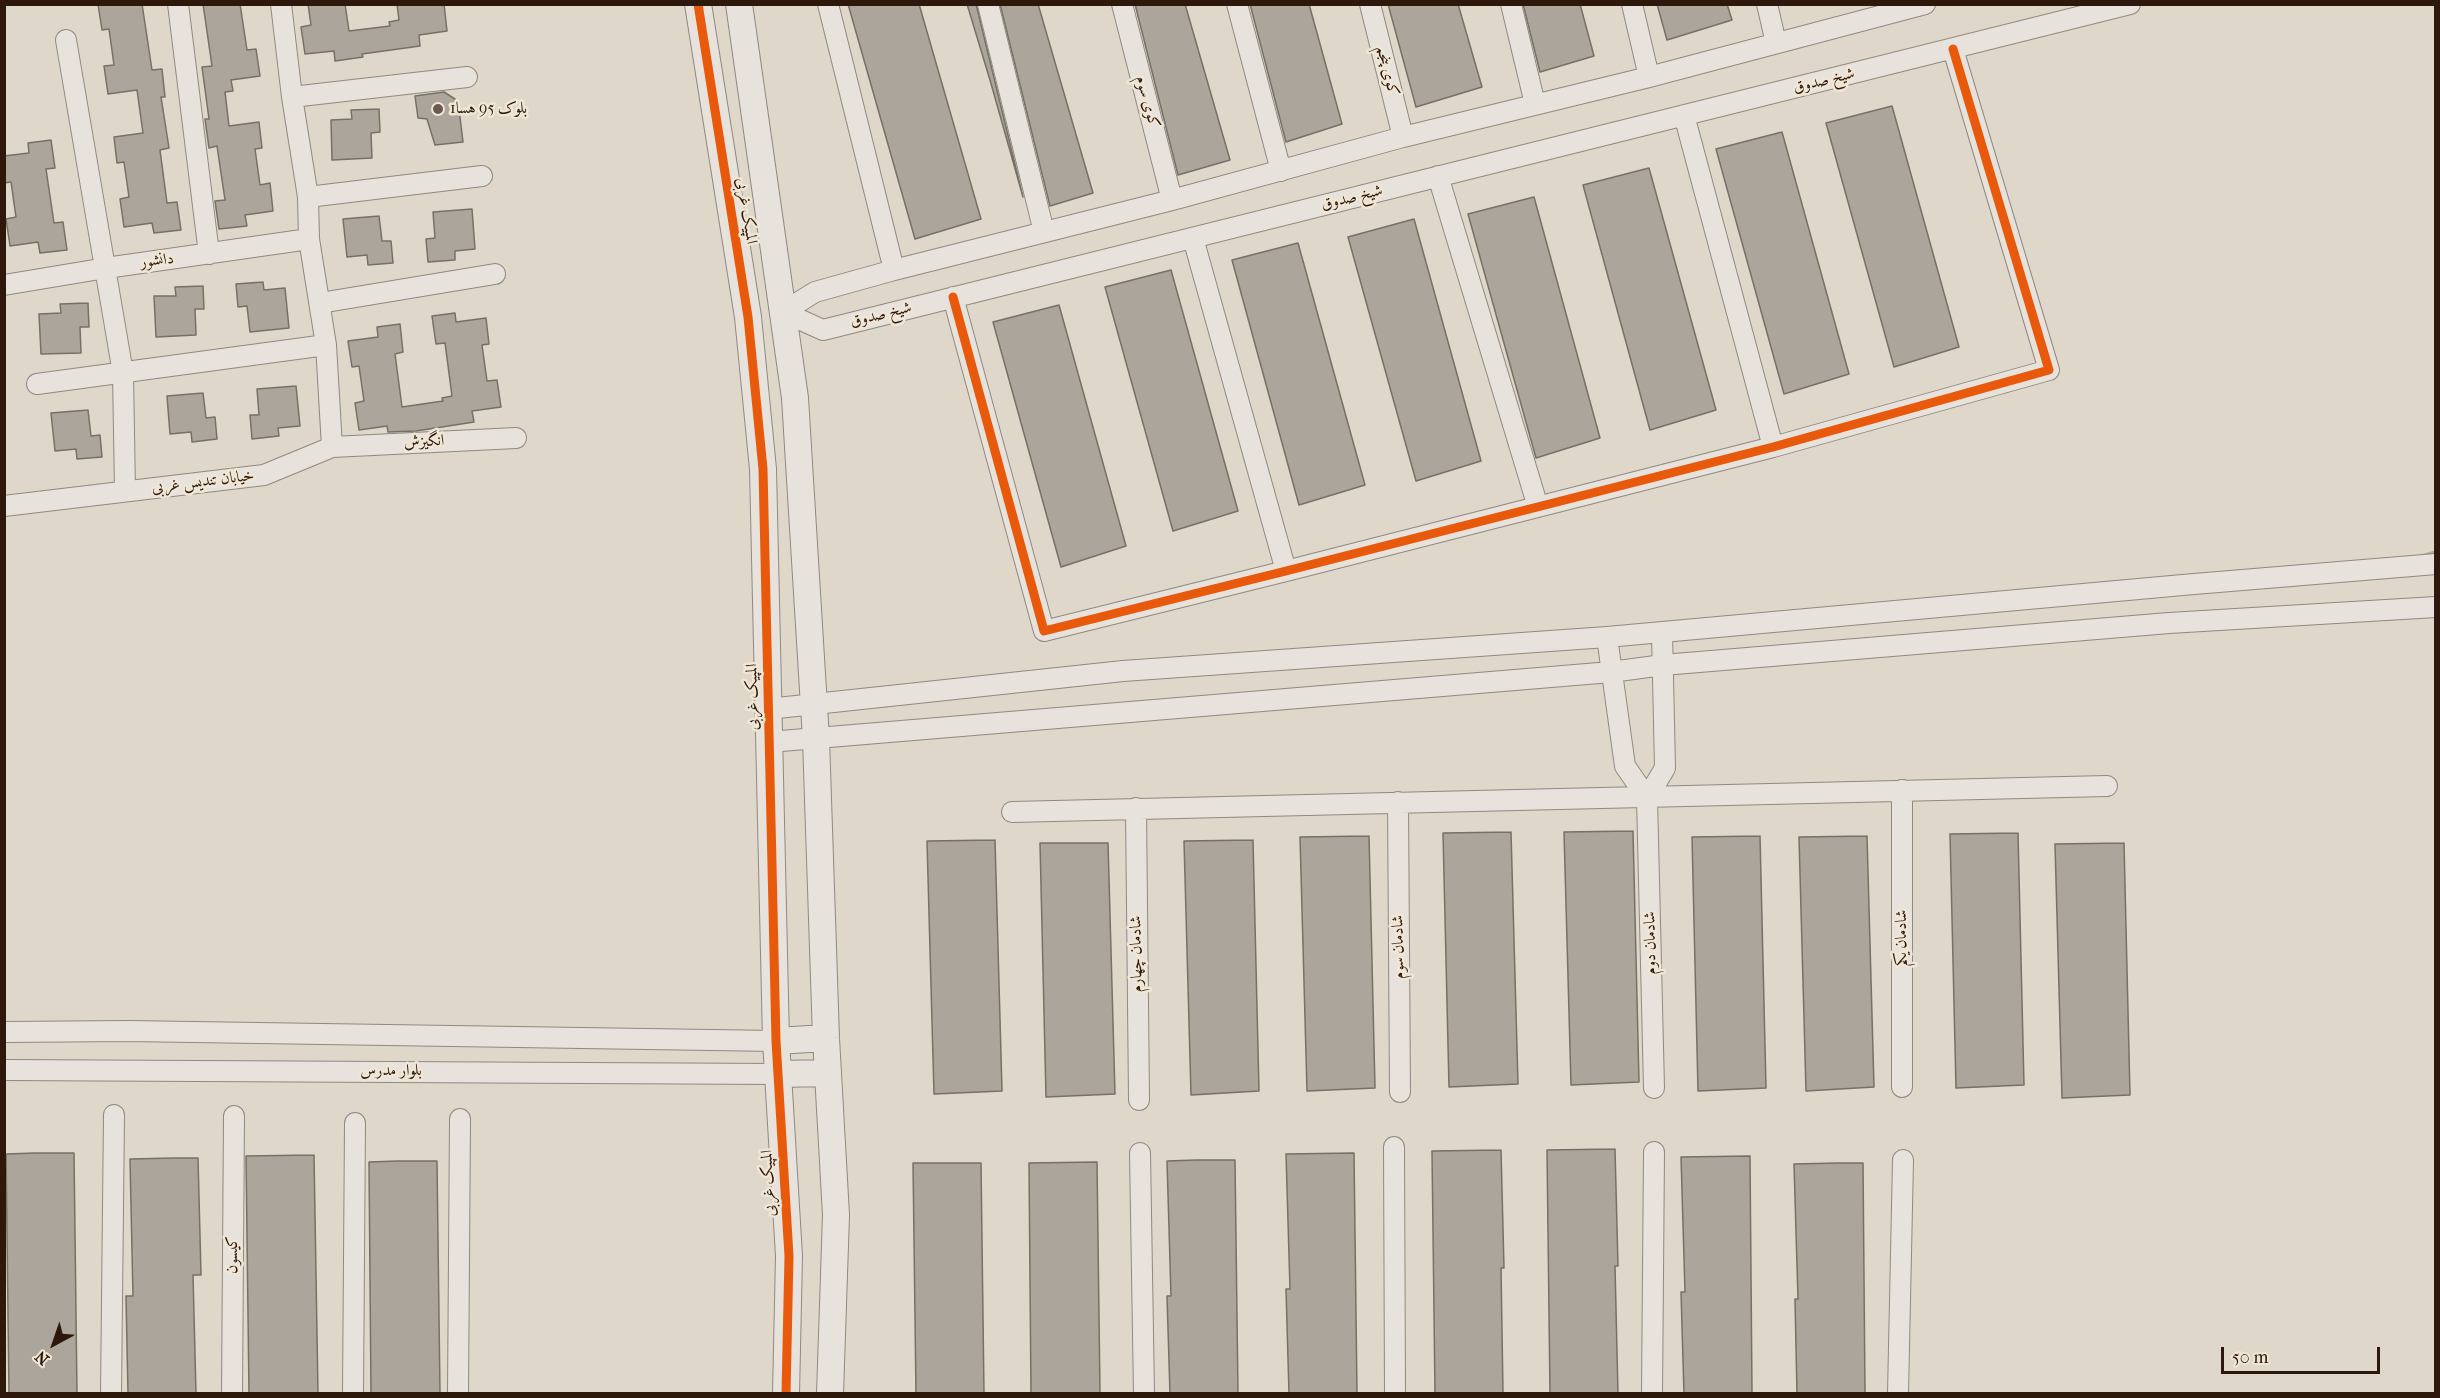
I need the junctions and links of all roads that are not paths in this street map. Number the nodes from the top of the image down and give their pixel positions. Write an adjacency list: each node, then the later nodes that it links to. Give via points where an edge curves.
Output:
1 (178, 4): 33 (street)
2 (281, 4): 21 (street)
3 (698, 4): 41 (street, المپیک غربی)
4 (739, 4): 40 (street, المپیک غربی)
5 (828, 4): 35 (street)
6 (988, 4): 30 (street)
7 (1122, 4): 29 (street, کوی سوم)
8 (1237, 4): 25 (street)
9 (1370, 4): 24 (street, کوی پنجم)
10 (1511, 4): 22 (street)
11 (1632, 4): 19 (street)
12 (1767, 4): 17 (street)
13 (1925, 4): 15 (street)
14 (2130, 4): 18 (street, شیخ صدوق)
15 (1901, 7): 17 (street)
16 (66, 40): 34 (street)
17 (1776, 43): 19 (street)
18 (1953, 49): 23 (street, شیخ صدوق); 47 (street, via 2049,370)
19 (1649, 76): 22 (street)
20 (467, 77): 21 (street)
21 (292, 97): 28 (street)
22 (1535, 104): 24 (street)
23 (1684, 116): 27 (street, شیخ صدوق); 47 (street)
24 (1403, 137): 25 (street)
25 (1281, 171): 29 (street)
26 (482, 176): 28 (street)
27 (1438, 176): 31 (street, شیخ صدوق); 50 (street)
28 (308, 197): 32 (street)
29 (1172, 200): 30 (street)
30 (1044, 232): 35 (street)
31 (1193, 238): 38 (street, شیخ صدوق); 52 (street)
32 (309, 239): 33 (street, دانشور); 39 (street)
33 (209, 254): 34 (street, دانشور)
34 (106, 268): 37 (street, دانشور); 43 (street)
35 (894, 270): 40 (street, via 815,292)
36 (495, 274): 39 (street)
37 (4, 285)
38 (953, 297): 40 (street, شیخ صدوق, via 823,330); 52 (street, via 1044,631)
39 (320, 303): 42 (street)
40 (783, 312): 41 (street); 58 (street, المپیک غربی, via 795,398)
41 (748, 317): 59 (street, المپیک غربی, via 763,469)
42 (326, 345): 43 (street); 46 (street)
43 (123, 373): 44 (street); 48 (street)
44 (37, 384)
45 (516, 438): 46 (street, انگیزش)
46 (332, 447): 48 (street, خیابان تندیس غربی, via 264,475)
47 (1773, 447): 50 (street)
48 (125, 491): 49 (street, خیابان تندیس غربی)
49 (4, 506)
50 (1538, 507): 52 (street)
51 (2436, 564): 54 (street)
52 (1286, 571)
53 (2436, 607): 56 (street, via 2169,622)
54 (1662, 633): 55 (street); 56 (street)
55 (1607, 637): 57 (street); 58 (street, via 1123,670)
56 (1663, 665): 57 (street); 64 (street, via 1665,768)
57 (1611, 672): 60 (street); 64 (street, via 1625,766)
58 (814, 704): 59 (street); 60 (street, المپیک غربی)
59 (768, 709): 61 (street, المپیک غربی)
60 (816, 739): 61 (street); 69 (street, المپیک غربی)
61 (769, 742): 70 (street, المپیک غربی)
62 (2107, 786): 63 (street)
63 (1902, 790): 64 (street); 74 (street, شادمان یکم)
64 (1647, 798): 65 (street); 75 (street, شادمان دوم)
65 (1398, 802): 66 (street); 76 (street, شادمان سوم)
66 (1136, 808): 67 (street); 77 (street, شادمان چهارم)
67 (1012, 812)
68 (4, 1032): 70 (street)
69 (826, 1038): 70 (street); 72 (street, المپیک غربی)
70 (776, 1041): 73 (street, المپیک غربی)
71 (4, 1070): 73 (street, بلوار مدرس)
72 (828, 1072): 73 (street); 91 (street, المپیک غربی, via 836,1215)
73 (778, 1074): 90 (street, المپیک غربی, via 789,1256)
74 (1902, 1087)
75 (1654, 1088)
76 (1400, 1092)
77 (1139, 1100)
78 (114, 1115): 86 (street)
79 (234, 1116): 87 (street, کیسون)
80 (460, 1119): 89 (street)
81 (355, 1123): 88 (street)
82 (1395, 1147): 93 (street)
83 (1654, 1152): 94 (street)
84 (1140, 1153): 92 (street)
85 (1903, 1160): 95 (street)
86 (111, 1394)
87 (232, 1394)
88 (353, 1394)
89 (458, 1394)
90 (786, 1394)
91 (830, 1394)
92 (1144, 1394)
93 (1395, 1394)
94 (1652, 1394)
95 (1898, 1394)

